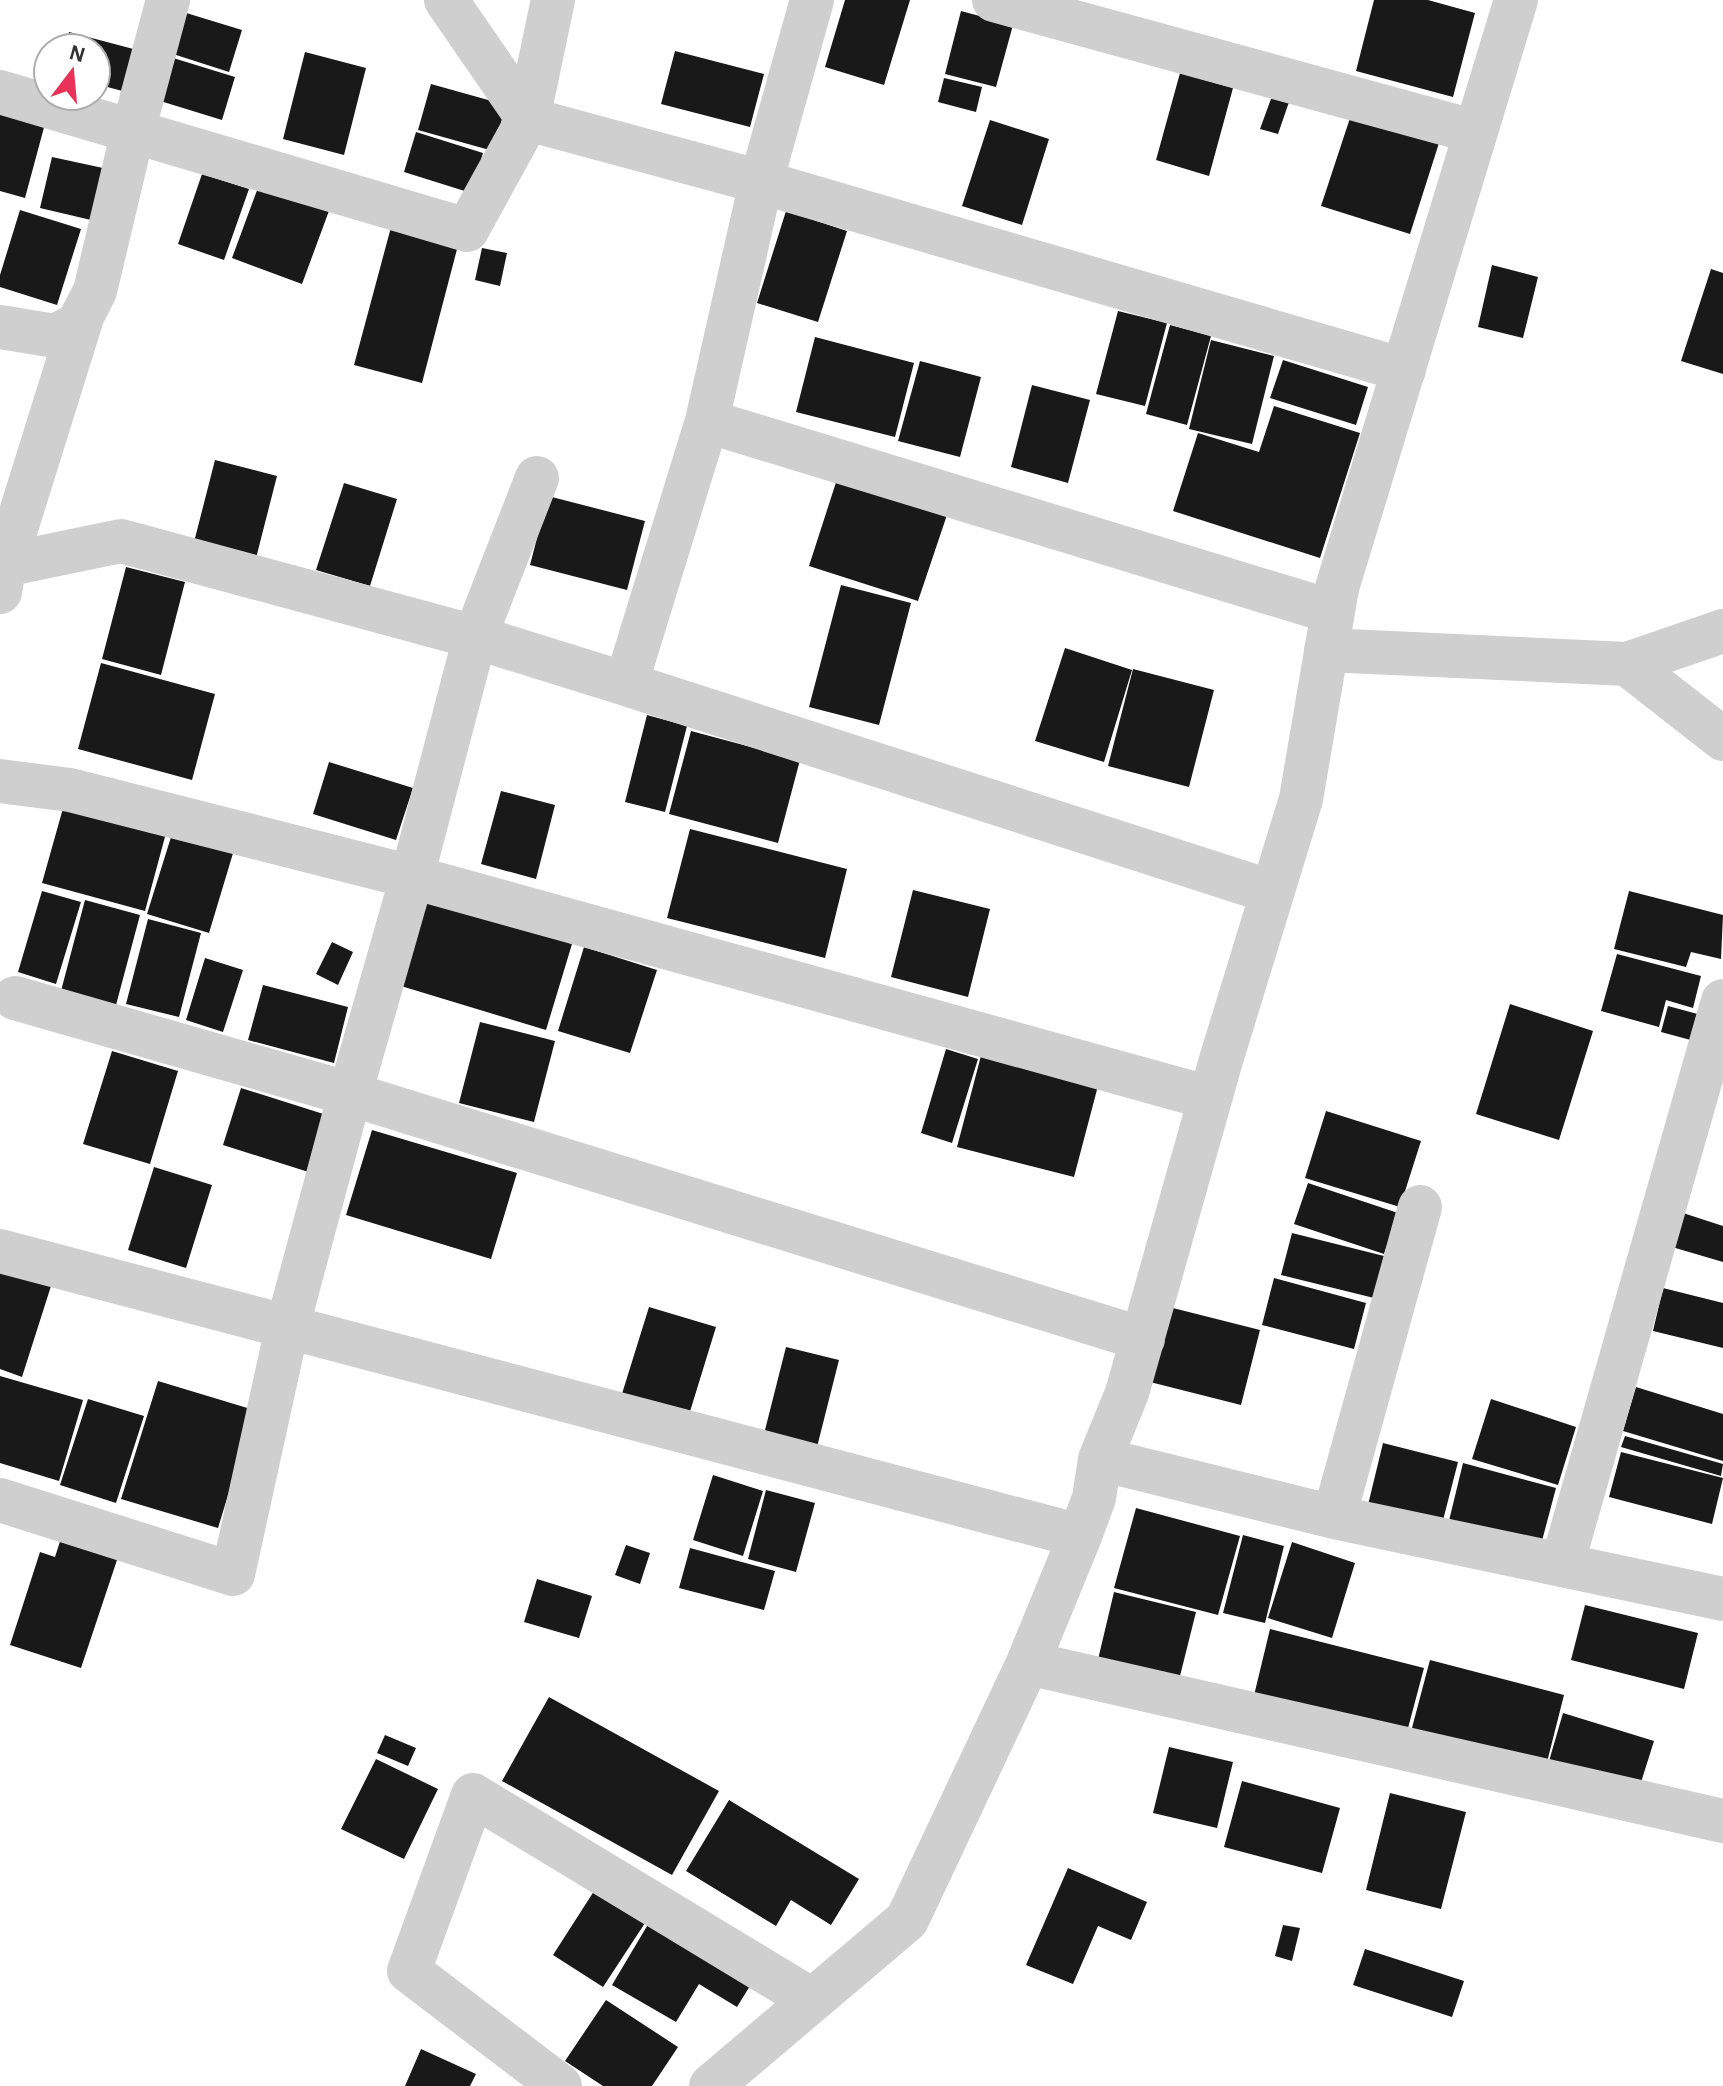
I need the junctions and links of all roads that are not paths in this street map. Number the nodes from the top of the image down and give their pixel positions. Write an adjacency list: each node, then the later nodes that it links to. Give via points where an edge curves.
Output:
1 (168, 0): 9 (street)
2 (446, 0): 8 (street)
3 (553, 0): 8 (street)
4 (812, 0): 11 (street)
5 (994, 0): 10 (street)
6 (1516, 0): 10 (street)
7 (0, 92): 9 (street)
8 (528, 119): 9 (street, via 467,230); 11 (street)
9 (133, 131): 12 (street, via 95,291)
10 (1476, 132): 14 (street)
11 (761, 182): 14 (street); 15 (street)
12 (83, 314): 13 (street, via 78,324 55,336); 17 (street)
13 (0, 327)
14 (1404, 370): 18 (street, via 1337,588)
15 (707, 421): 18 (street); 22 (street)
16 (537, 478): 20 (street)
17 (1, 575): 20 (street, via 121,541)
18 (1329, 631): 21 (street); 26 (street, via 1301,799)
19 (1723, 631): 21 (street)
20 (475, 637): 22 (street); 25 (street)
21 (1627, 664): 23 (street)
22 (626, 684): 26 (street)
23 (1723, 739)
24 (0, 781): 25 (street, via 70,790)
25 (412, 877): 29 (street); 30 (street)
26 (1272, 892): 30 (street)
27 (15, 998): 29 (street)
28 (1723, 1001): 39 (street)
29 (350, 1094): 33 (street); 34 (street)
30 (1210, 1098): 34 (street)
31 (1420, 1207): 37 (street)
32 (0, 1251): 33 (street)
33 (287, 1328): 36 (street, via 233,1574); 38 (street)
34 (1143, 1339): 35 (street)
35 (1100, 1459): 37 (street); 38 (street)
36 (0, 1500)
37 (1334, 1517): 39 (street)
38 (1080, 1536): 41 (street)
39 (1562, 1565): 40 (street)
40 (1723, 1599)
41 (1028, 1663): 42 (street); 43 (street, via 907,1920)
42 (1723, 1821)
43 (812, 2000): 44 (street, via 473,1795 409,1971); 45 (street)
44 (560, 2086)
45 (711, 2086)

